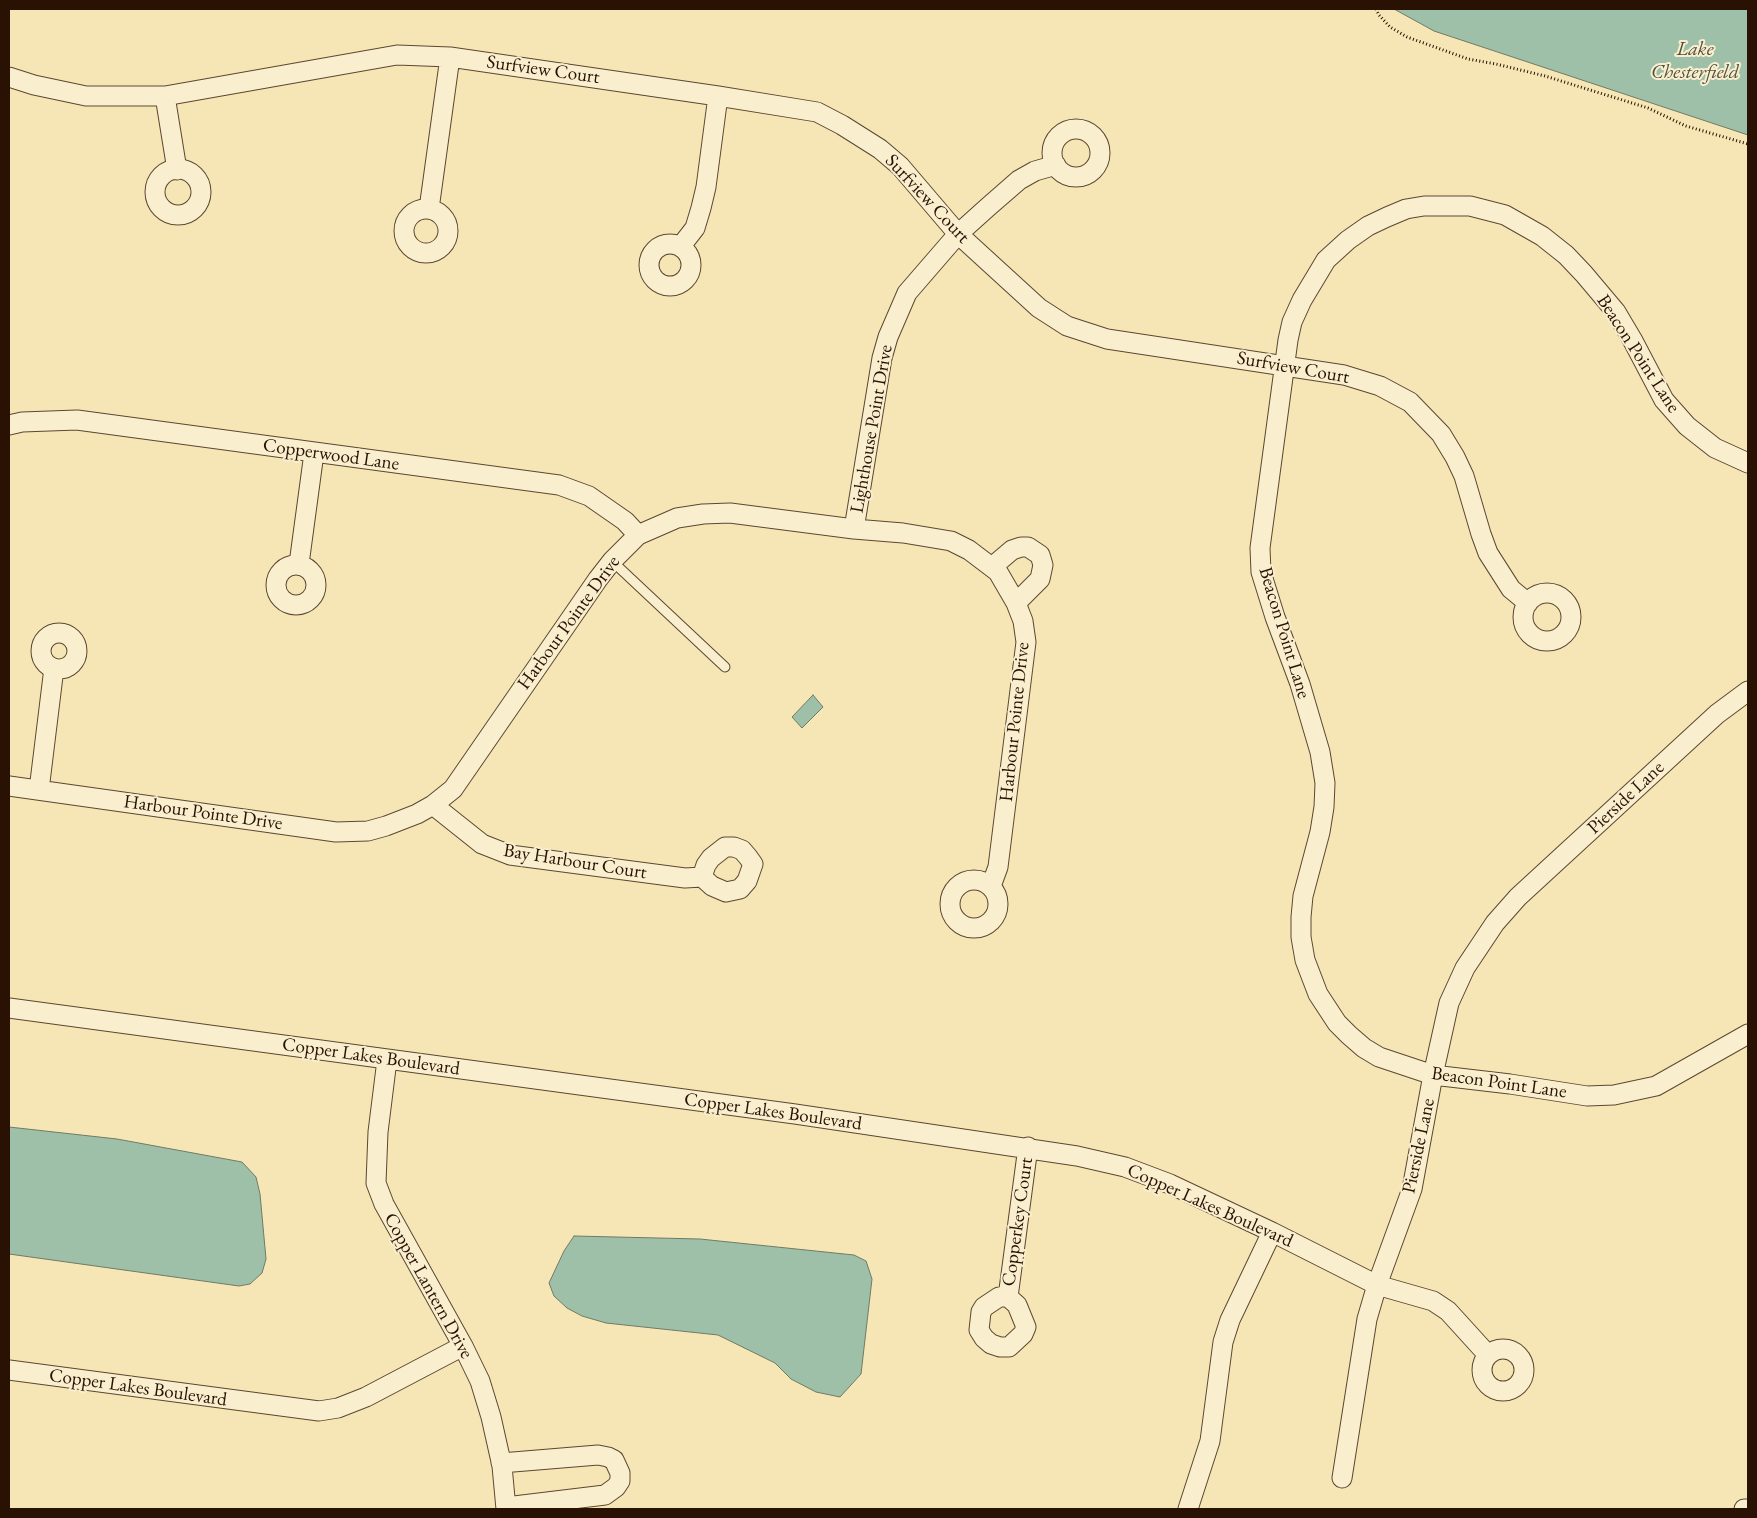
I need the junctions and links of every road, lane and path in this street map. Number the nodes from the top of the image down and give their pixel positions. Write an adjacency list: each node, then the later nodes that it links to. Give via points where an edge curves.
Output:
1 (1376, 9): 6 (path, via 1390,27 1414,40 1468,59 1545,76 1648,108 1686,126)
2 (450, 57): 4 (street, Surfview Court, via 397,55); 5 (street, Surfview Court); 9 (street)
3 (9, 77): 4 (street, Surfview Court, via 86,96)
4 (165, 96): 8 (street)
5 (718, 96): 10 (street, Surfview Court, via 817,112 842,125 900,166); 11 (street, via 701,208 695,228)
6 (1748, 144)
7 (1056, 165): 10 (street, Lighthouse Point Drive, via 1019,180)
8 (177, 170)
9 (429, 209)
10 (958, 234): 12 (street, Surfview Court, via 1039,308 1067,326 1107,339); 16 (street, Lighthouse Point Drive, via 907,293 888,337 876,385)
11 (681, 246)
12 (1284, 366): 15 (street, Beacon Point Lane, via 1292,322 1302,300 1326,260 1348,240 1368,226 1406,210 1424,206 1470,206 1505,215 1521,223 1566,256 1616,312 1664,400 1700,437); 22 (street, Surfview Court, via 1344,375 1380,386 1410,402 1426,417 1442,434 1464,476 1488,553 1511,589); 34 (street, Beacon Point Lane, via 1260,548 1262,572 1320,752 1324,783 1320,832 1301,917 1305,960 1318,994 1349,1035 1379,1057)
13 (9, 424): 14 (street, Copperwood Lane, via 77,420)
14 (314, 453): 17 (street, Copperwood Lane, via 559,485 589,496 625,521); 19 (street)
15 (1748, 464)
16 (854, 529): 17 (street, Harbour Pointe Drive, via 730,513 677,518); 20 (street, Harbour Pointe Drive, via 952,541)
17 (638, 535): 18 (street, Harbour Pointe Drive)
18 (612, 561): 23 (lane); 28 (street, Harbour Pointe Drive, via 453,789)
19 (300, 564)
20 (992, 567): 21 (street, Harbour Pointe Drive); 21 (street, via 1012,550 1021,547 1028,547 1040,555 1043,565 1040,578)
21 (1016, 603): 30 (street, Harbour Pointe Drive, via 1026,642 998,867)
22 (1528, 603)
23 (725, 667)
24 (54, 668): 27 (street)
25 (1748, 691): 34 (street, Pierside Lane, via 1717,714 1518,897 1495,923 1465,968 1449,1003)
26 (9, 786): 27 (street, Harbour Pointe Drive)
27 (39, 790): 28 (street, Harbour Pointe Drive, via 336,832 368,831 386,826)
28 (433, 805): 29 (street, Bay Harbour Court, via 482,844 510,855 685,878)
29 (702, 877)
30 (991, 886)
31 (9, 1008): 33 (street, Copper Lakes Boulevard)
32 (1748, 1034): 34 (street, Beacon Point Lane, via 1656,1086 1614,1095 1587,1096)
33 (387, 1060): 35 (street, Copper Lakes Boulevard); 39 (street, Copper Lantern Drive, via 378,1132 376,1183 384,1204)
34 (1433, 1075): 37 (street, Pierside Lane, via 1412,1190)
35 (1028, 1147): 36 (street, Copper Lakes Boulevard, via 1125,1167 1170,1184); 38 (street, Copperkey Court)
36 (1272, 1232): 37 (street, Copper Lakes Boulevard); 45 (street, via 1230,1320 1223,1342 1210,1441)
37 (1377, 1284): 40 (street, Copper Lakes Boulevard, via 1433,1301 1448,1312); 43 (street, Pierside Lane, via 1367,1319)
38 (1008, 1297)
39 (462, 1346): 41 (street, Copper Lakes Boulevard, via 366,1397 338,1408 319,1411); 42 (street, Copper Lantern Drive, via 480,1381)
40 (1488, 1355)
41 (9, 1370)
42 (501, 1463): 44 (street, Copper Lantern Drive); 44 (street, via 598,1456 614,1460 620,1472 616,1488 605,1494)
43 (1342, 1478)
44 (506, 1508)
45 (1188, 1509)
46 (1744, 1509): 47 (street)
47 (1748, 1509)

